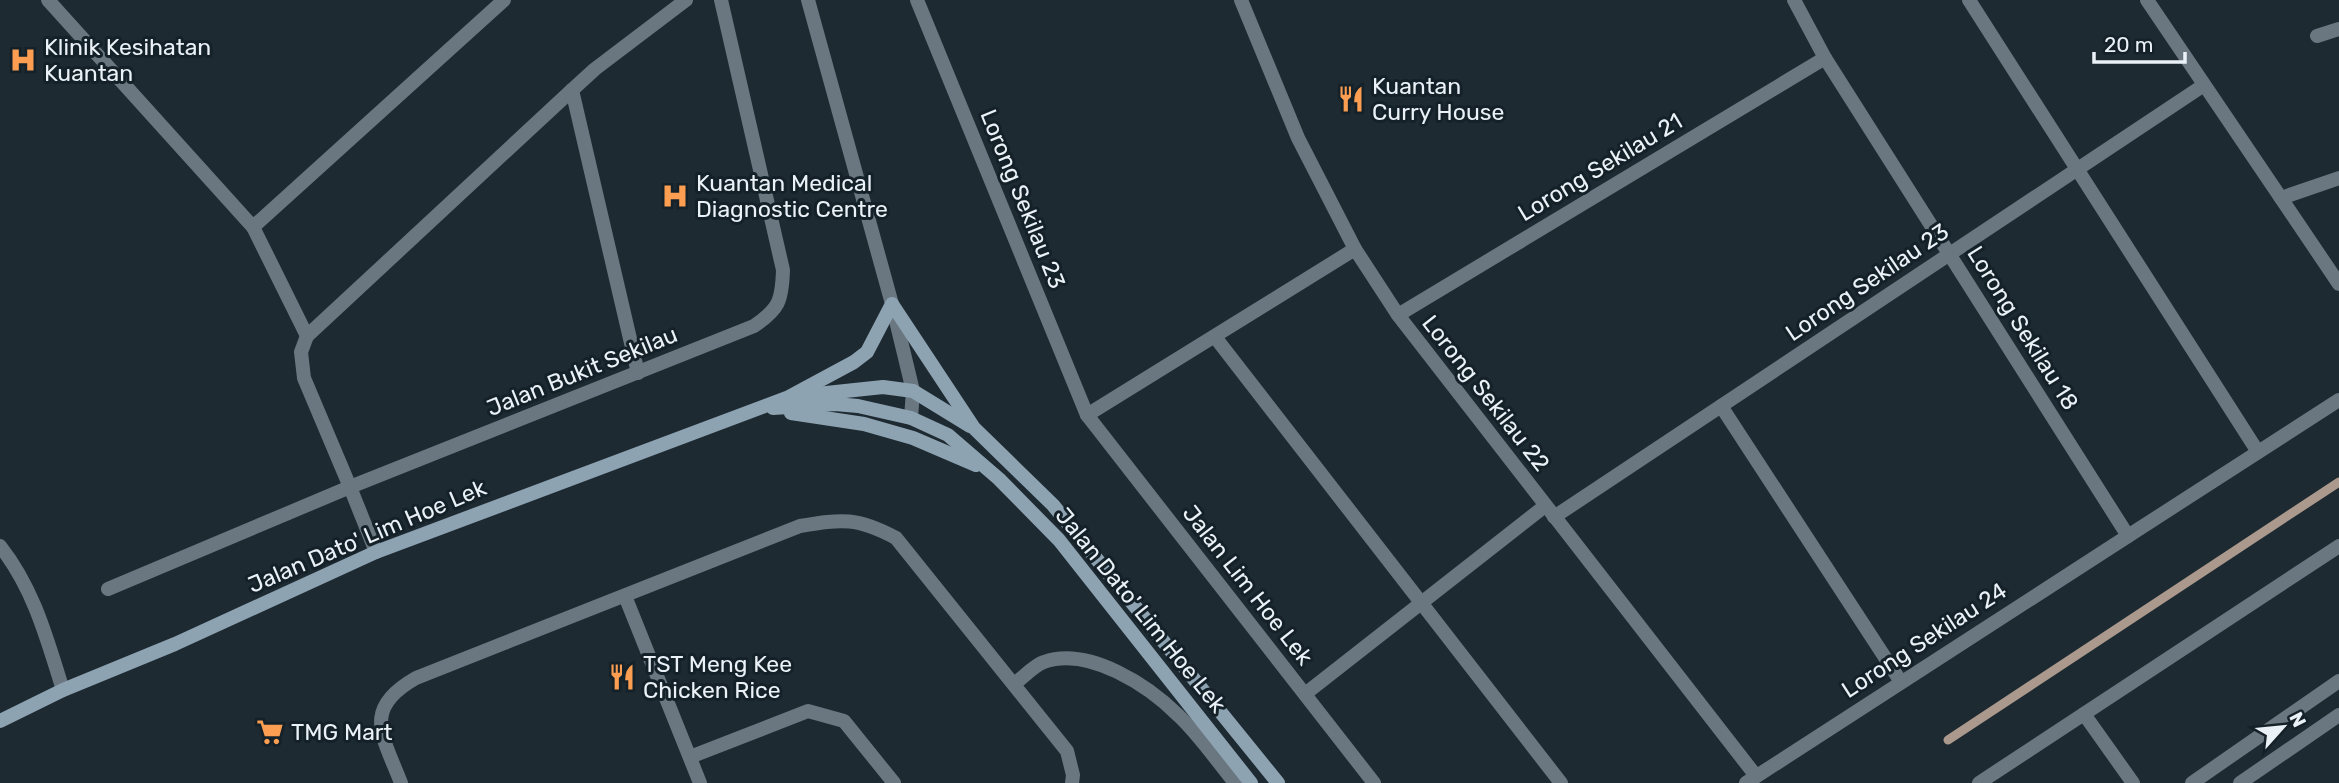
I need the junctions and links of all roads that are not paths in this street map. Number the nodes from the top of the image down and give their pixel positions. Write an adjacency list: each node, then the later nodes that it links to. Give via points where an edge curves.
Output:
1 (48, 0): 19 (street)
2 (504, 0): 19 (street)
3 (686, 0): 15 (street)
4 (721, 0): 27 (street, Jalan Bukit Sekilau, via 783,270 782,291 778,306 754,326)
5 (808, 0): 23 (street)
6 (917, 0): 33 (street, Lorong Sekilau 23)
7 (1241, 0): 20 (street, Lorong Sekilau 22, via 1298,138)
8 (1794, 0): 13 (street, Lorong Sekilau 18)
9 (1969, 0): 16 (street)
10 (2147, 0): 14 (street)
11 (2339, 29): 12 (street)
12 (2317, 36)
13 (1825, 58): 21 (street, Lorong Sekilau 18); 24 (street, Lorong Sekilau 21)
14 (2204, 85): 16 (street, Lorong Sekilau 23); 18 (street)
15 (572, 90): 25 (street); 27 (street)
16 (2077, 170): 21 (street, Lorong Sekilau 23); 36 (street)
17 (2339, 177): 18 (street)
18 (2281, 198): 22 (street)
19 (253, 227): 25 (street)
20 (1355, 249): 24 (street, Lorong Sekilau 22); 26 (street)
21 (1950, 254): 31 (street, Lorong Sekilau 23); 40 (street, Lorong Sekilau 18)
22 (2339, 284)
23 (892, 304): 28 (street); 29 (street, via 867,352); 35 (street)
24 (1398, 316): 39 (street, Lorong Sekilau 22)
25 (307, 336): 38 (street, via 301,352 304,378)
26 (1215, 337): 33 (street); 46 (street)
27 (638, 373): 38 (street, Jalan Bukit Sekilau)
28 (913, 391): 29 (street, via 883,387); 34 (street); 35 (street)
29 (789, 397): 32 (street, Jalan Dato' Lim Hoe Lek)
30 (2339, 400): 36 (street, Lorong Sekilau 24)
31 (1721, 406): 39 (street, Lorong Sekilau 23); 48 (street)
32 (758, 408): 34 (street, Jalan Dato' Lim Hoe Lek, via 835,404); 37 (street, Jalan Dato' Lim Hoe Lek, via 913,438); 43 (street, Jalan Dato' Lim Hoe Lek)
33 (1087, 415): 51 (street, Jalan Lim Hoe Lek)
34 (911, 418): 37 (street, Jalan Dato' Lim Hoe Lek, via 948,435)
35 (974, 428): 63 (street, via 1053,505)
36 (2258, 452): 40 (street, Lorong Sekilau 24)
37 (990, 472): 62 (street, Jalan Dato' Lim Hoe Lek, via 1059,540)
38 (350, 487): 43 (street); 44 (street, Jalan Bukit Sekilau)
39 (1550, 511): 46 (street, Lorong Sekilau 23); 56 (street, Lorong Sekilau 22)
40 (2128, 536): 48 (street, Lorong Sekilau 24)
41 (0, 546): 50 (street, via 33,600)
42 (2339, 547): 52 (street)
43 (376, 552): 50 (street, Jalan Dato' Lim Hoe Lek, via 175,645)
44 (108, 589)
45 (625, 596): 49 (street, via 800,526 839,520 873,526 896,538); 55 (street); 57 (street, via 401,686 380,711 381,733)
46 (1421, 603): 51 (street, Lorong Sekilau 23); 65 (street)
47 (2339, 681): 68 (street)
48 (1901, 682): 56 (street, Lorong Sekilau 24)
49 (1014, 684): 60 (street, via 1067,751); 61 (street, via 1043,662 1074,657 1113,669 1180,716)
50 (63, 690): 54 (street, Jalan Dato' Lim Hoe Lek)
51 (1305, 694): 64 (street, Jalan Lim Hoe Lek)
52 (2084, 714): 66 (street); 67 (street)
53 (2339, 716): 69 (street)
54 (0, 721)
55 (690, 757): 58 (street); 59 (street, via 808,711 844,721)
56 (1751, 780)
57 (401, 783)
58 (700, 783)
59 (894, 783)
60 (1072, 783)
61 (1235, 783)
62 (1251, 783)
63 (1278, 783)
64 (1374, 783)
65 (1561, 783)
66 (1979, 783)
67 (2133, 783)
68 (2192, 783)
69 (2240, 783)

